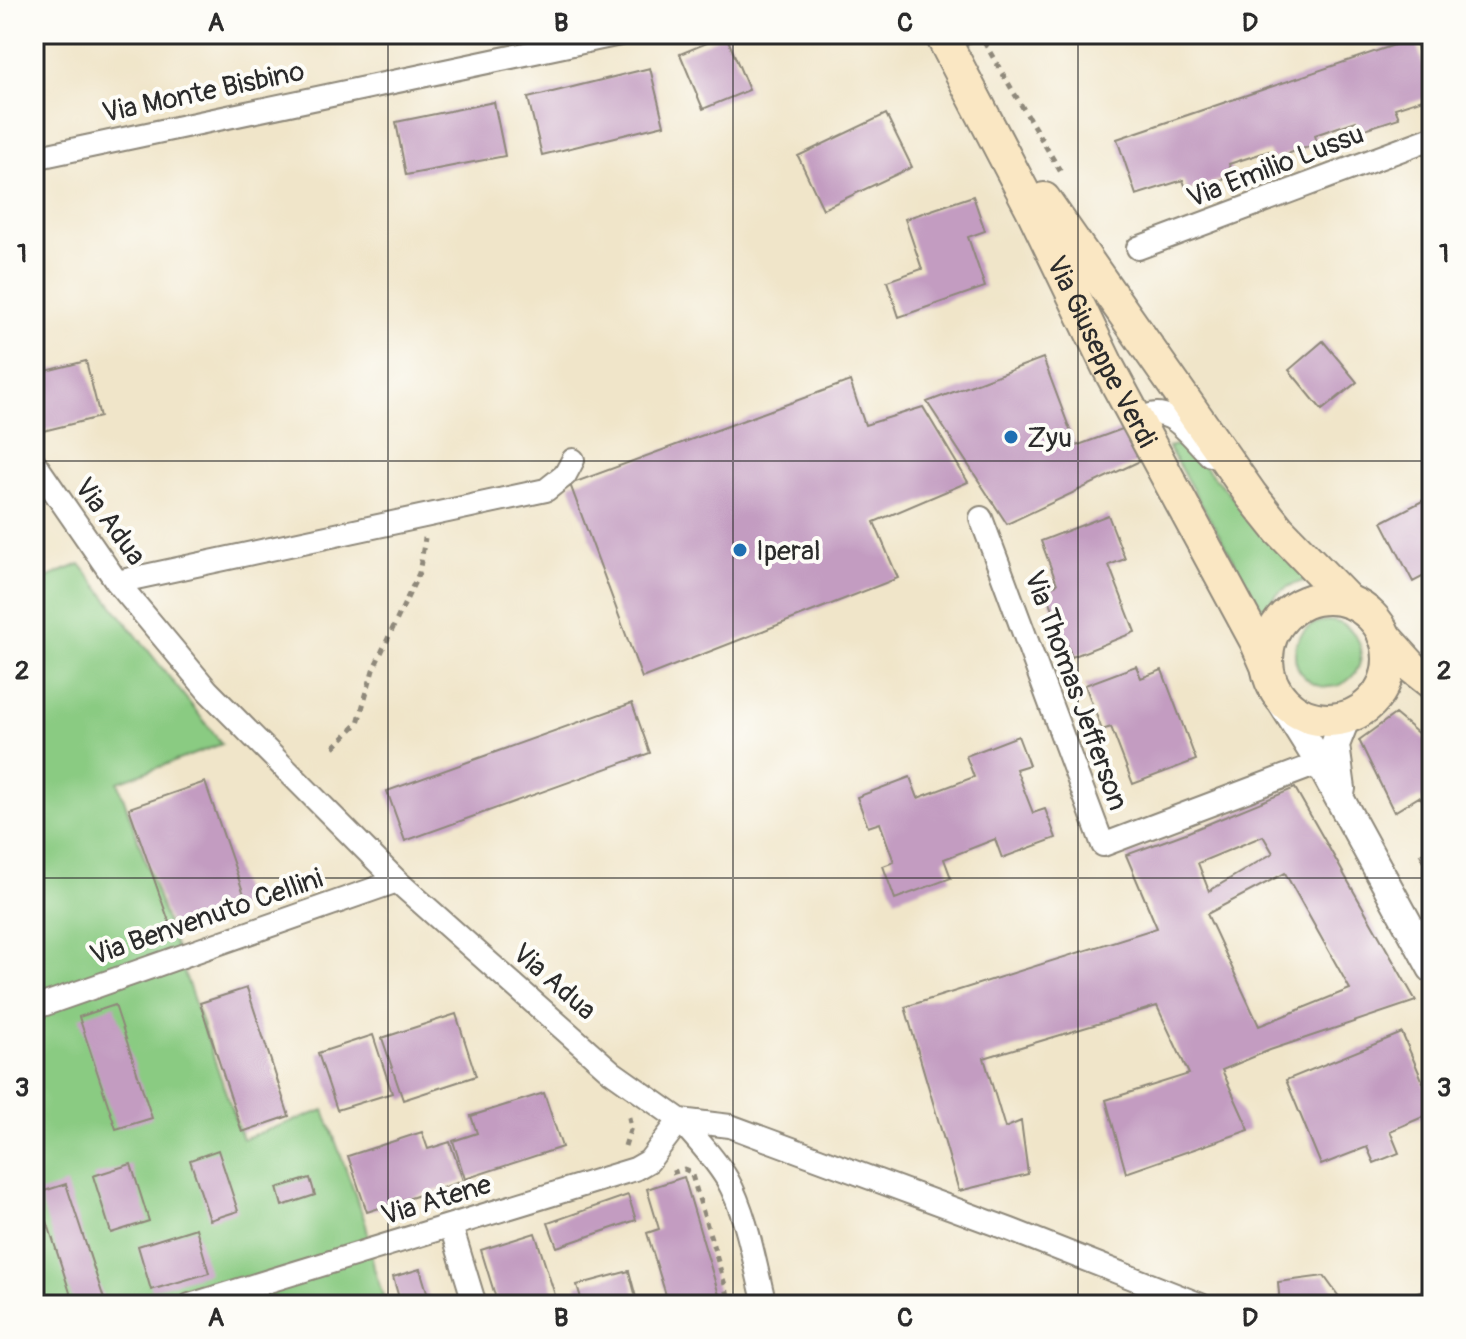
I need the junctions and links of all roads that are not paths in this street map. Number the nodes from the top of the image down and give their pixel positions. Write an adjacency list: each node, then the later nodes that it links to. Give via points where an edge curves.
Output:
1 (620, 34): 5 (street, Via Monte Bisbino)
2 (941, 34): 7 (main road, Via Giuseppe Verdi)
3 (960, 34): 10 (main road, Via Giuseppe Verdi, via 1045,201)
4 (1432, 138): 6 (street, Via Emilio Lussu)
5 (34, 158)
6 (1138, 248)
7 (1137, 423): 10 (street, via 1148,414 1173,418); 15 (main road, Via Giuseppe Verdi)
8 (573, 460): 12 (street, via 565,475 546,490)
9 (34, 462): 12 (street, Via Adua)
10 (1251, 495): 13 (main road, Via Giuseppe Verdi)
11 (981, 518): 21 (street, Via Thomas Jefferson, via 1103,845)
12 (117, 582): 23 (street, Via Adua, via 208,691)
13 (1348, 601): 14 (main road, via 1374,619); 15 (main road, via 1310,600 1291,610 1269,642)
14 (1384, 636): 16 (main road); 19 (main road, via 1389,672)
15 (1267, 666): 18 (main road)
16 (1432, 683)
17 (1432, 696): 19 (main road, via 1413,692)
18 (1280, 699): 20 (main road, via 1313,719); 21 (street)
19 (1373, 701): 20 (main road)
20 (1346, 717): 22 (street, via 1335,745)
21 (1320, 763): 22 (street)
22 (1343, 806): 24 (street)
23 (397, 881): 25 (street, Via Benvenuto Cellini); 26 (street, Via Adua, via 612,1072)
24 (1432, 968)
25 (34, 1008)
26 (680, 1120): 27 (street, Via Atene, via 649,1161 635,1169); 31 (street, via 715,1160 738,1202); 32 (street, Via Adua, via 730,1126)
27 (451, 1226): 29 (street, Via Atene); 30 (street)
28 (1432, 1299): 33 (street)
29 (190, 1305)
30 (475, 1305)
31 (765, 1305)
32 (1201, 1305)
33 (1418, 1305)

